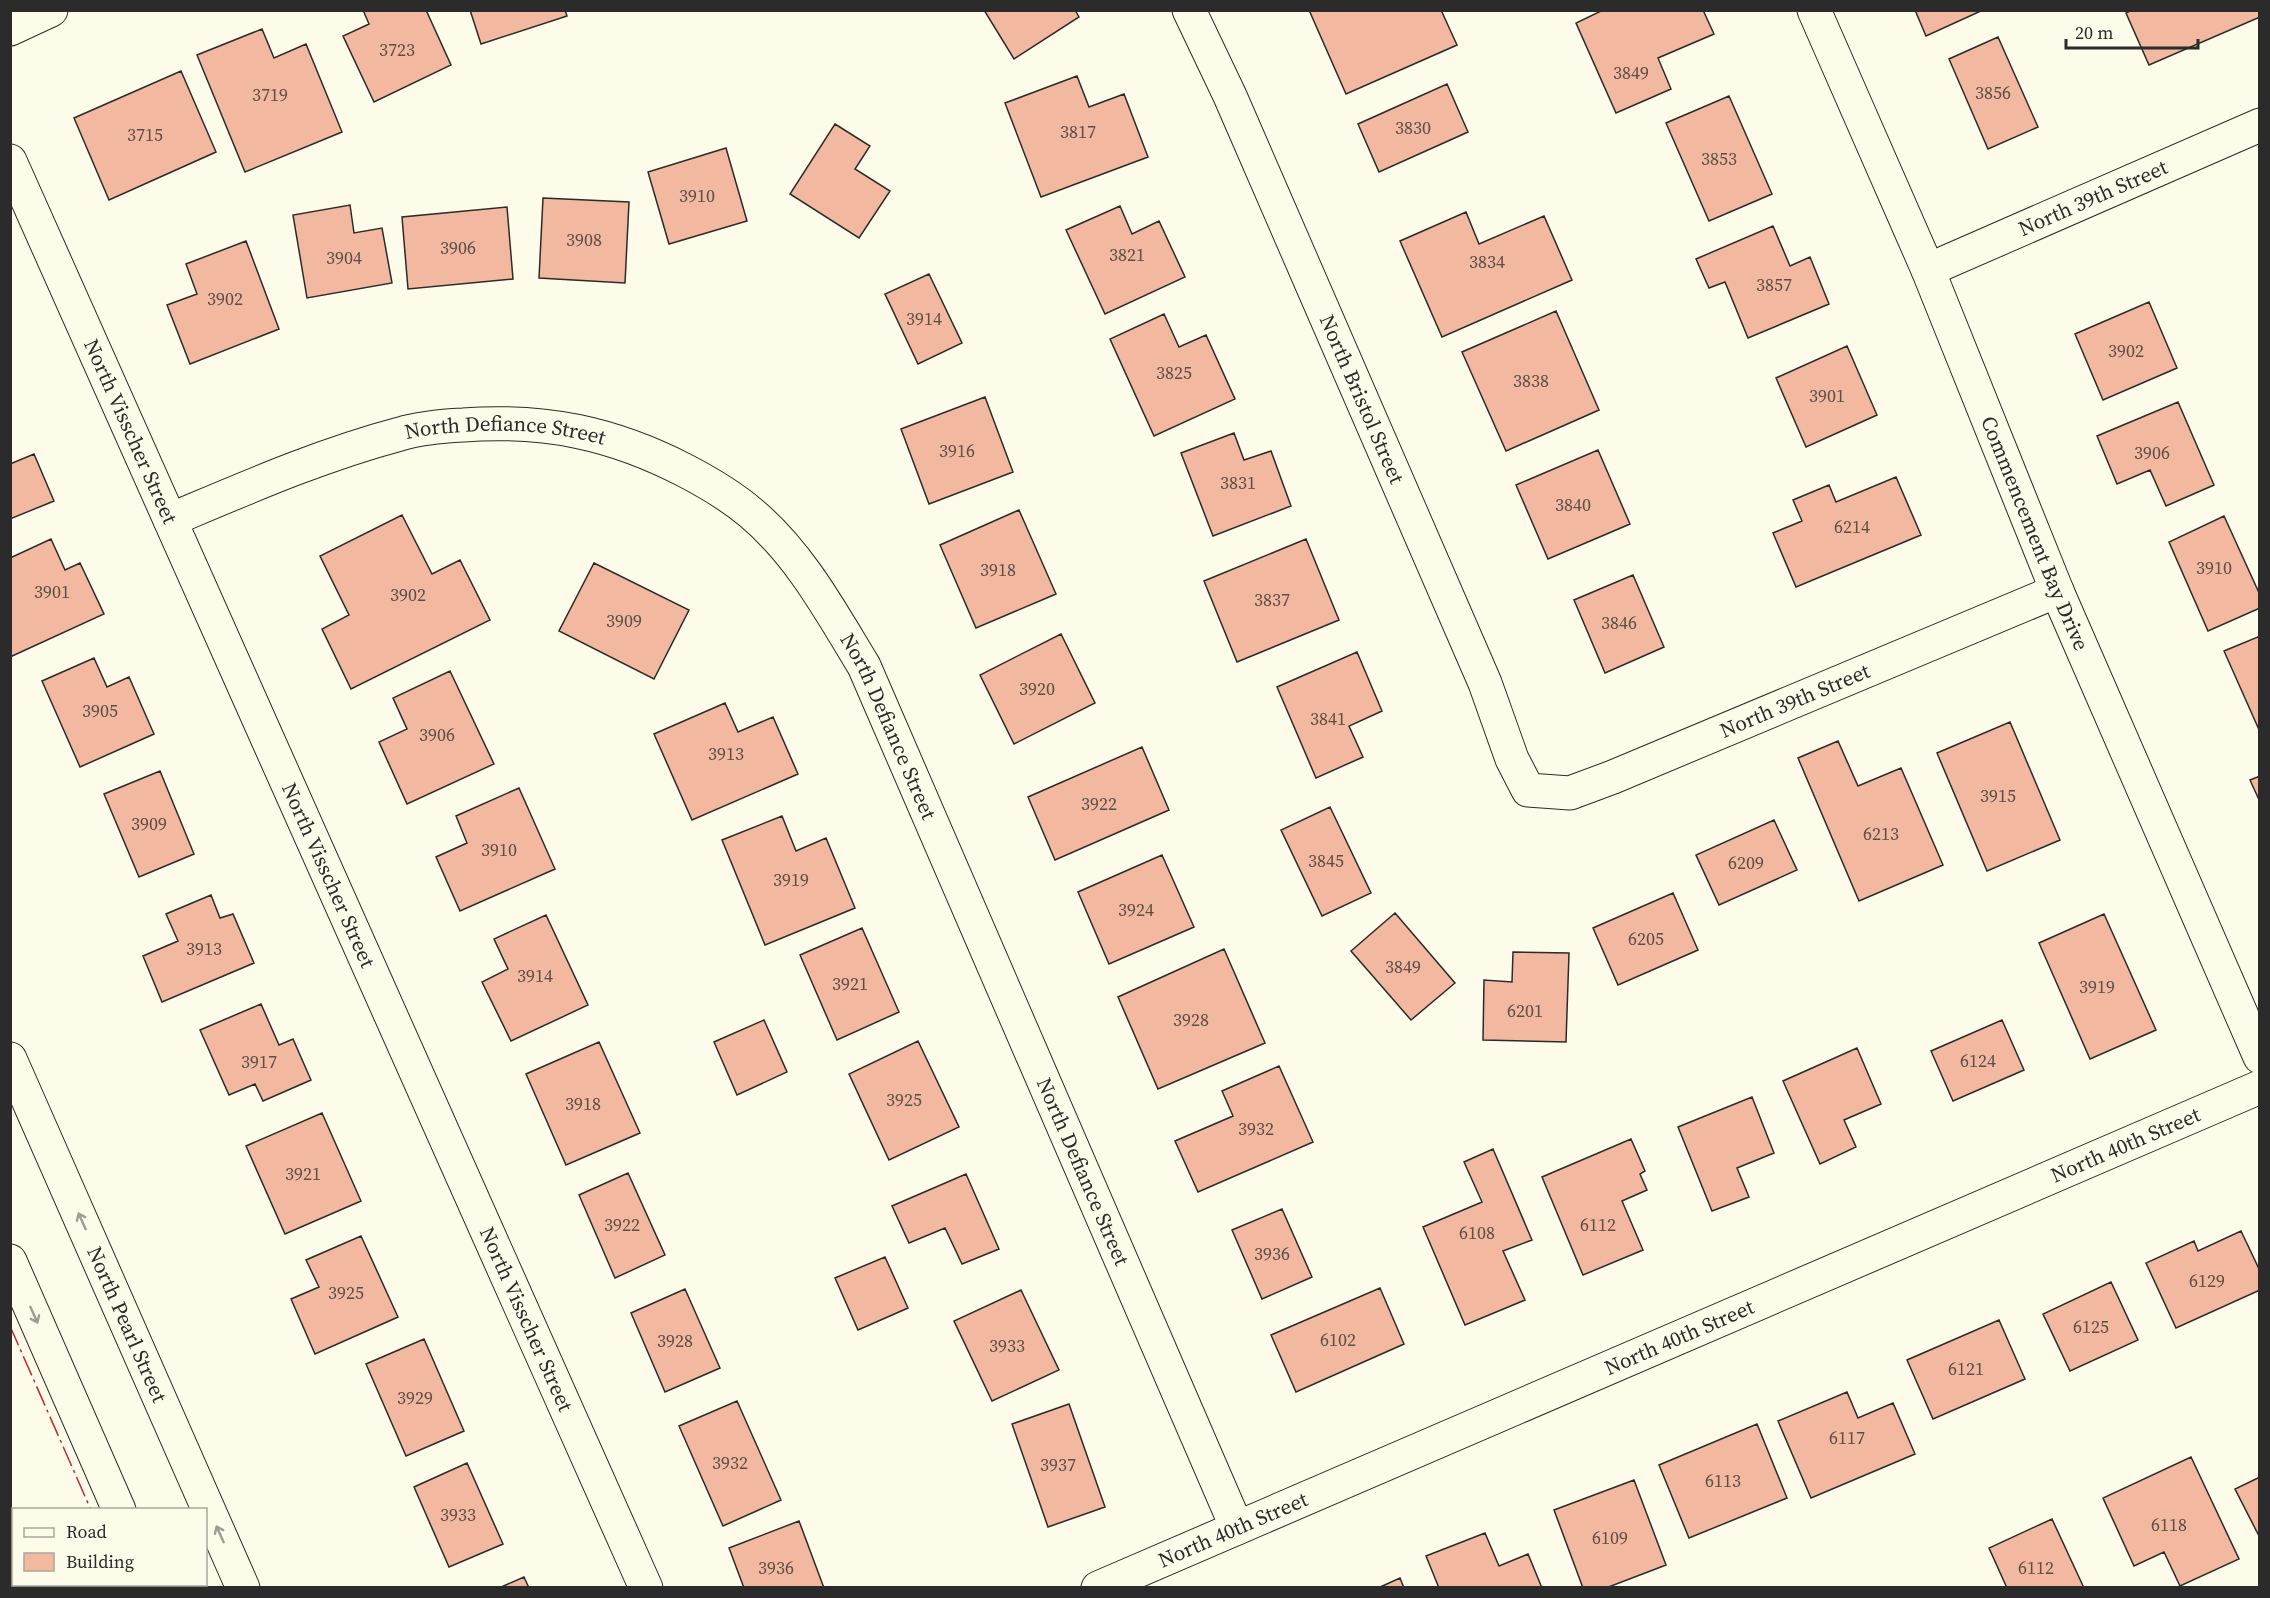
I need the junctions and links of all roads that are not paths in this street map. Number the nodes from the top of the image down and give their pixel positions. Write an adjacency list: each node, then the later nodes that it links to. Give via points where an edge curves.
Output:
1 (51, 10): 4 (street)
2 (1189, 10): 10 (street, North Bristol Street, via 1481,672 1512,759)
3 (1814, 10): 7 (street, Commencement Bay Drive)
4 (10, 28)
5 (2259, 125): 7 (street, North 39th Street)
6 (10, 161): 8 (street, North Visscher Street)
7 (1928, 270): 9 (street, Commencement Bay Drive)
8 (170, 520): 16 (street, North Defiance Street, via 268,479 402,433 518,423 612,439 714,486 752,513 798,563 864,666); 18 (street, North Visscher Street)
9 (2057, 591): 10 (street, North 39th Street, via 1613,777 1570,793); 11 (street, Commencement Bay Drive)
10 (1528, 790)
11 (2259, 1057)
12 (10, 1059): 17 (street, North Pearl Street, one-way to 12)
13 (2259, 1087): 16 (street, North 40th Street)
14 (10, 1261): 15 (street, one-way to 15)
15 (119, 1508)
16 (1237, 1528): 19 (street, North 40th Street)
17 (243, 1587)
18 (646, 1587)
19 (1098, 1587)

